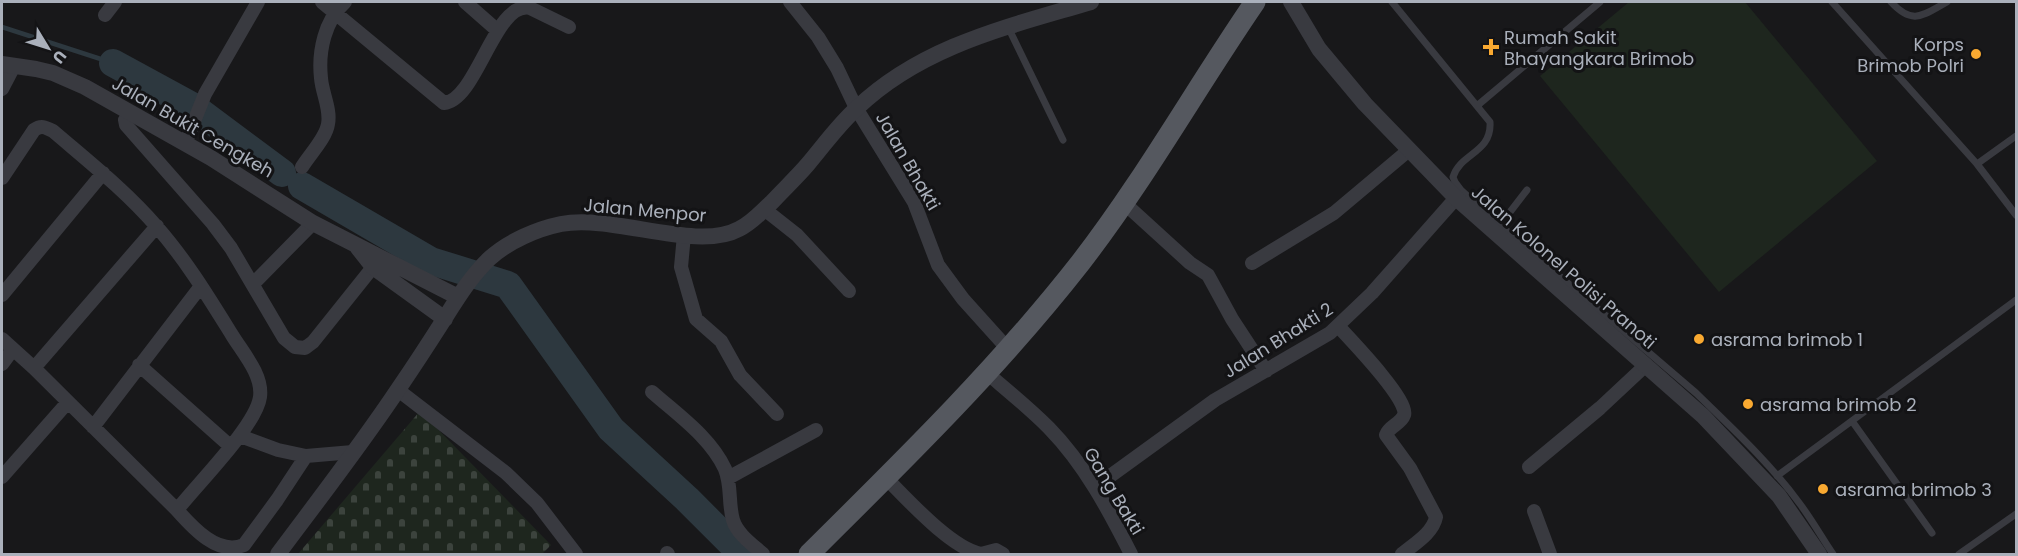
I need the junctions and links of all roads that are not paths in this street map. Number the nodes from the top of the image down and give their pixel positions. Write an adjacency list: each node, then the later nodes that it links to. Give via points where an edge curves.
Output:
1 (115, 2): 17 (street)
2 (258, 2): 28 (street, via 206,94)
3 (322, 2): 16 (street)
4 (345, 2): 16 (street)
5 (465, 2): 20 (street)
6 (790, 2): 24 (street, Jalan Bhakti, via 818,37)
7 (1090, 2): 19 (street, Jalan Menpor)
8 (1291, 2): 29 (street, Jalan Kolonel Polisi Pranoti, via 1335,69)
9 (1392, 2): 23 (lane)
10 (1600, 2): 23 (lane)
11 (1832, 2): 30 (lane)
12 (1891, 2): 13 (lane, via 1905,15 1920,17)
13 (1947, 2)
14 (1247, 5): 36 (main road, via 1184,112)
15 (543, 7): 18 (street); 20 (street, via 516,10)
16 (334, 12): 20 (street, via 444,102 457,97); 31 (street, via 321,59 328,125)
17 (105, 15)
18 (569, 27)
19 (1008, 27): 24 (street, Jalan Menpor, via 926,58); 27 (lane)
20 (498, 31)
21 (8, 65): 22 (street); 25 (street, Jalan Bukit Cengkeh, via 72,81)
22 (2, 89)
23 (1478, 105): 40 (lane, via 1488,117 1490,133 1477,152 1455,171 1454,179)
24 (856, 108): 37 (street, Jalan Menpor); 56 (street, Jalan Bhakti, via 914,202 938,265)
25 (130, 114): 28 (street, Jalan Bukit Cengkeh); 46 (street, via 126,125 213,224)
26 (2016, 136): 30 (lane)
27 (1062, 140)
28 (185, 144): 39 (street, Jalan Bukit Cengkeh)
29 (1410, 150): 35 (street, Jalan Kolonel Polisi Pranoti); 44 (street, via 1334,213)
30 (1977, 164): 38 (lane)
31 (302, 166)
32 (103, 173): 33 (street, via 53,131 39,127); 41 (street); 50 (street)
33 (2, 178)
34 (1527, 190): 40 (lane)
35 (1456, 198): 53 (street, Jalan Bhakti 2); 59 (street, Jalan Kolonel Polisi Pranoti)
36 (1123, 202): 56 (main road, via 1081,261); 61 (street, via 1208,275)
37 (764, 209): 42 (street, Jalan Menpor, via 728,234); 49 (street, via 797,235)
38 (2016, 215)
39 (313, 223): 43 (street, Jalan Bukit Cengkeh); 46 (street)
40 (1500, 225): 74 (lane, via 1696,393)
41 (157, 226): 47 (street); 60 (street)
42 (684, 235): 48 (street, Jalan Menpor, via 612,224 568,223 542,229 506,246 484,264); 66 (street, via 681,267 696,318 721,341 740,375)
43 (356, 245): 45 (street, Jalan Bukit Cengkeh); 48 (street, Jalan Bukit Cengkeh)
44 (1252, 263)
45 (373, 267): 46 (street, via 305,348 286,341); 52 (street, Jalan Bukit Cengkeh)
46 (253, 284)
47 (201, 286): 58 (street); 70 (street, via 250,364 259,386 257,407)
48 (462, 291): 52 (street, Jalan Menpor)
49 (849, 291)
50 (2, 295)
51 (2016, 300): 67 (lane)
52 (445, 319): 63 (street, Jalan Menpor)
53 (1338, 326): 61 (street, Jalan Bhakti 2); 90 (street, via 1380,372 1402,404 1404,415 1386,435 1410,468 1436,517 1427,533)
54 (2, 339): 55 (street)
55 (14, 348): 57 (street); 60 (street)
56 (1008, 349): 62 (main road)
57 (2, 364)
58 (139, 365): 68 (street); 70 (street)
59 (1646, 365): 73 (street); 92 (street, Jalan Kolonel Polisi Pranoti, via 1703,416 1766,482)
60 (34, 368): 65 (street)
61 (1266, 371): 78 (street, Jalan Bhakti 2, via 1215,400)
62 (987, 373): 77 (main road); 78 (street, Gang Bakti, via 1049,429)
63 (398, 390): 71 (street, Jalan Menpor); 84 (street, via 507,473 537,503)
64 (652, 392): 76 (street, via 710,445)
65 (68, 402): 68 (street); 75 (street)
66 (777, 414)
67 (1852, 421): 74 (lane); 82 (lane)
68 (93, 427): 79 (street)
69 (816, 430): 76 (street)
70 (235, 441): 72 (street); 79 (street)
71 (353, 452): 72 (street); 83 (street, Jalan Menpor)
72 (306, 456): 79 (street, via 278,500 237,549 223,549 206,540)
73 (1529, 467)
74 (1777, 476): 93 (lane)
75 (2, 477)
76 (728, 478): 85 (street, via 733,520)
77 (885, 478): 86 (main road); 87 (street, via 940,530)
78 (1095, 487): 89 (street, Gang Bakti)
79 (177, 510)
80 (1534, 511): 91 (street)
81 (2016, 514): 94 (lane)
82 (1932, 533)
83 (278, 555)
84 (576, 555)
85 (763, 555)
86 (809, 555)
87 (981, 555): 88 (street, via 996,550)
88 (1003, 555)
89 (1131, 555)
90 (1402, 555)
91 (1550, 555)
92 (1819, 555)
93 (1833, 555)
94 (1959, 555)

